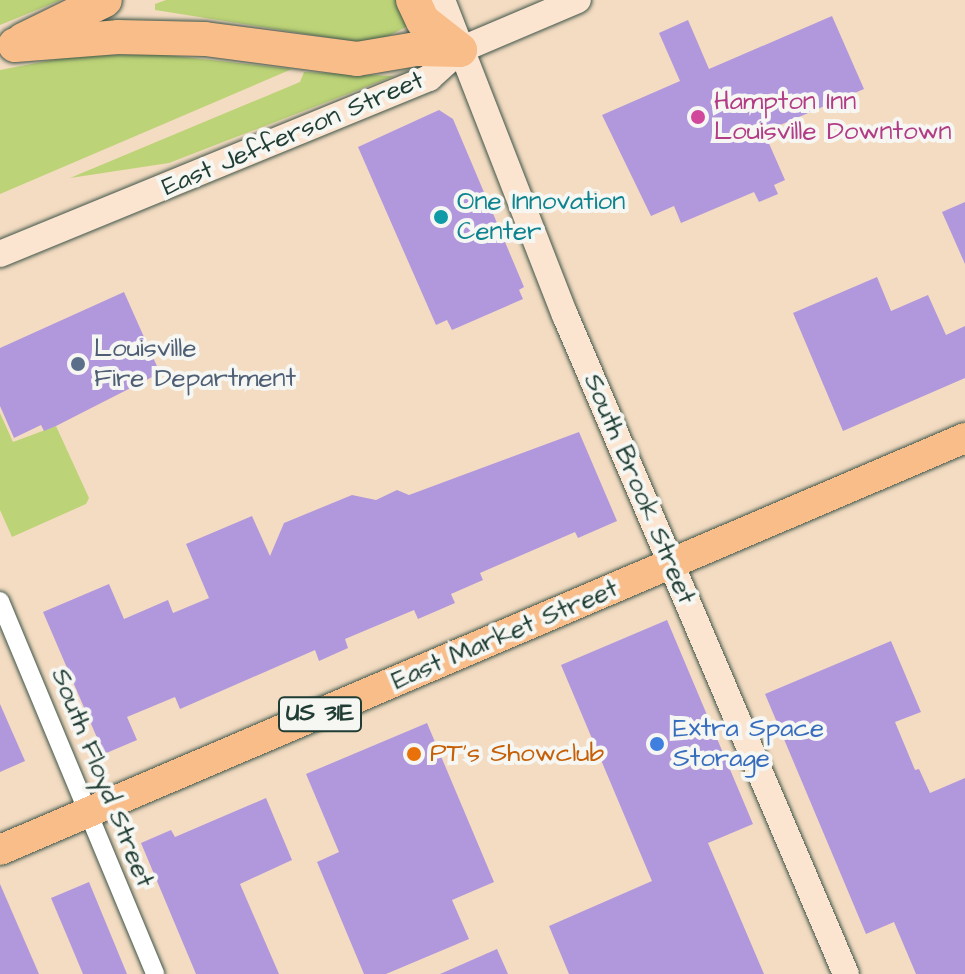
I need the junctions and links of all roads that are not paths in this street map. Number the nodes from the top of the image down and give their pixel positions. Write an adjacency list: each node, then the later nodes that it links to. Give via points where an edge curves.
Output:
1 (105, 0): 5 (highway)
2 (413, 0): 6 (highway, via 423,21)
3 (442, 0): 6 (street, South Brook Street)
4 (578, 0): 6 (street, East Jefferson Street)
5 (7, 48): 6 (highway, via 118,37 205,39 357,59 416,49)
6 (460, 50): 7 (street, East Jefferson Street, via 429,78); 9 (street, South Brook Street)
7 (0, 254)
8 (965, 438): 9 (main road, East Market Street / US 31E)
9 (671, 563): 11 (main road, East Market Street / US 31E); 14 (street, South Brook Street)
10 (0, 601): 11 (street, South Floyd Street)
11 (90, 812): 12 (main road, East Market Street / US 31E); 13 (street, South Floyd Street)
12 (0, 850)
13 (155, 974)
14 (846, 974)

